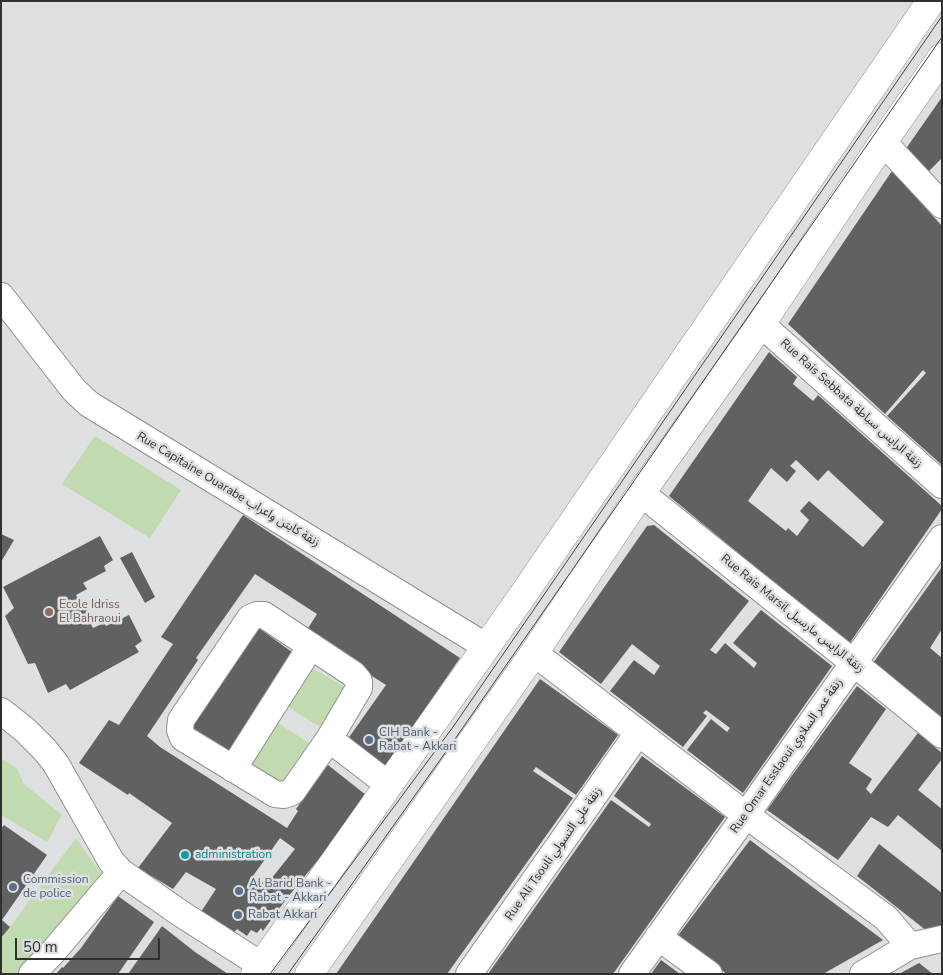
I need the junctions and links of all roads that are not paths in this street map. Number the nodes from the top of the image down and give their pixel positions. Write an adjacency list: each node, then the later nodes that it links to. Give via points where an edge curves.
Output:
1 (931, 1): 11 (main road)
2 (942, 58): 3 (main road)
3 (883, 142): 4 (street); 6 (main road)
4 (942, 205)
5 (1, 296): 11 (street, Rue Capitaine Ouarabe زنقة كابتن واعراب, via 74,390 89,404)
6 (761, 324): 7 (street, Rue Rais Sebbata زنقة الرايس سباطة); 8 (main road)
7 (942, 485)
8 (641, 493): 12 (main road); 13 (street, Rue Rais Marsil زنقة الرايس مارسيل)
9 (942, 538): 13 (street, Rue Omar Esslaoui زنقة عمر السلاوي)
10 (311, 646): 17 (street, via 360,681 360,688); 18 (street); 18 (street, via 264,615 250,618 181,720 183,738)
11 (487, 647): 19 (main road)
12 (534, 653): 15 (street); 27 (main road)
13 (854, 663): 16 (street, Rue Rais Marsil زنقة الرايس مارسيل); 20 (street, Rue Omar Esslaoui زنقة عمر السلاوي)
14 (1, 711): 21 (street, via 25,730 56,764 111,862)
15 (638, 733): 20 (street); 28 (street, Rue Ali Tsouli زنقة علي التسولي)
16 (942, 735)
17 (329, 739): 18 (street, via 292,792 284,795 275,794); 19 (street)
18 (233, 768)
19 (390, 785): 25 (main road)
20 (746, 815): 22 (street, Rue Omar Esslaoui زنقة عمر السلاوي); 24 (street, via 886,918)
21 (121, 872): 25 (street); 26 (street)
22 (658, 937): 29 (street, Rue Omar Esslaoui زنقة عمر السلاوي); 30 (street)
23 (942, 939): 24 (street)
24 (910, 946): 31 (street)
25 (258, 969)
26 (32, 974)
27 (309, 974)
28 (469, 974)
29 (632, 974)
30 (709, 974)
31 (863, 974)

